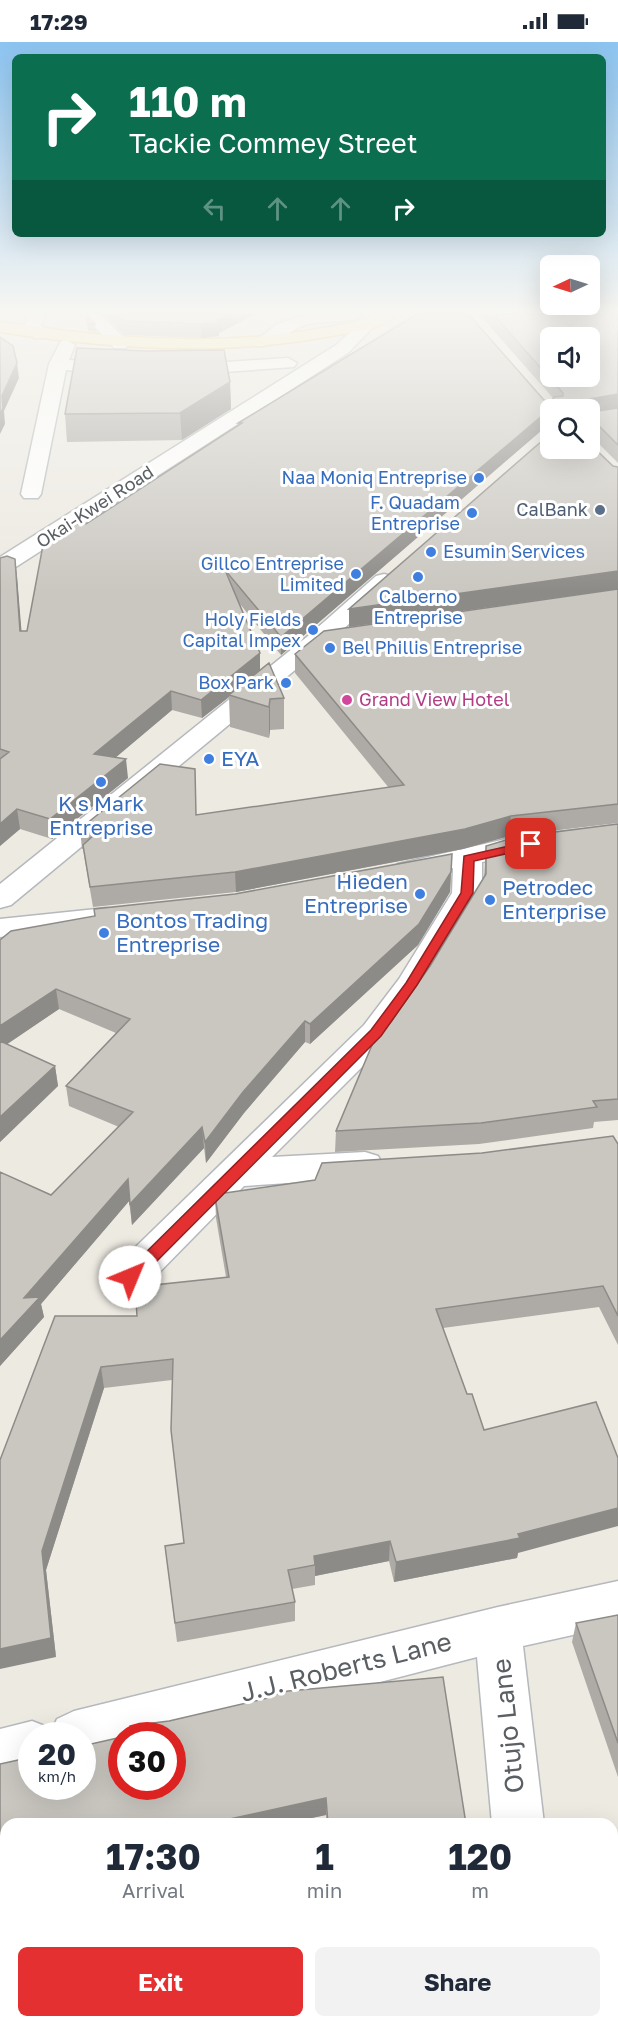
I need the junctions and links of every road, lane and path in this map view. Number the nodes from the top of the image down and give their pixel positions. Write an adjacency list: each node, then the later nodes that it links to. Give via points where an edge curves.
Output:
1 (49, 407): 3 (street)
2 (252, 407): 5 (street, Okai-Kwei Road)
3 (31, 494)
4 (406, 562): 7 (street)
5 (0, 567)
6 (362, 634): 7 (street)
7 (315, 641): 11 (street)
8 (618, 832): 9 (street, via 510,847)
9 (468, 859): 10 (street); 15 (street, via 467,893 411,985 376,1033)
10 (387, 874)
11 (0, 899)
12 (130, 915): 13 (street)
13 (0, 928)
14 (398, 1163): 15 (street)
15 (235, 1173): 16 (street)
16 (130, 1277)
17 (618, 1603): 18 (street, J.J. Roberts Lane)
18 (498, 1629): 19 (street, J.J. Roberts Lane); 22 (street, Otujo Lane)
19 (96, 1730)
20 (18, 1750): 21 (street)
21 (0, 1754)
22 (517, 1818)

